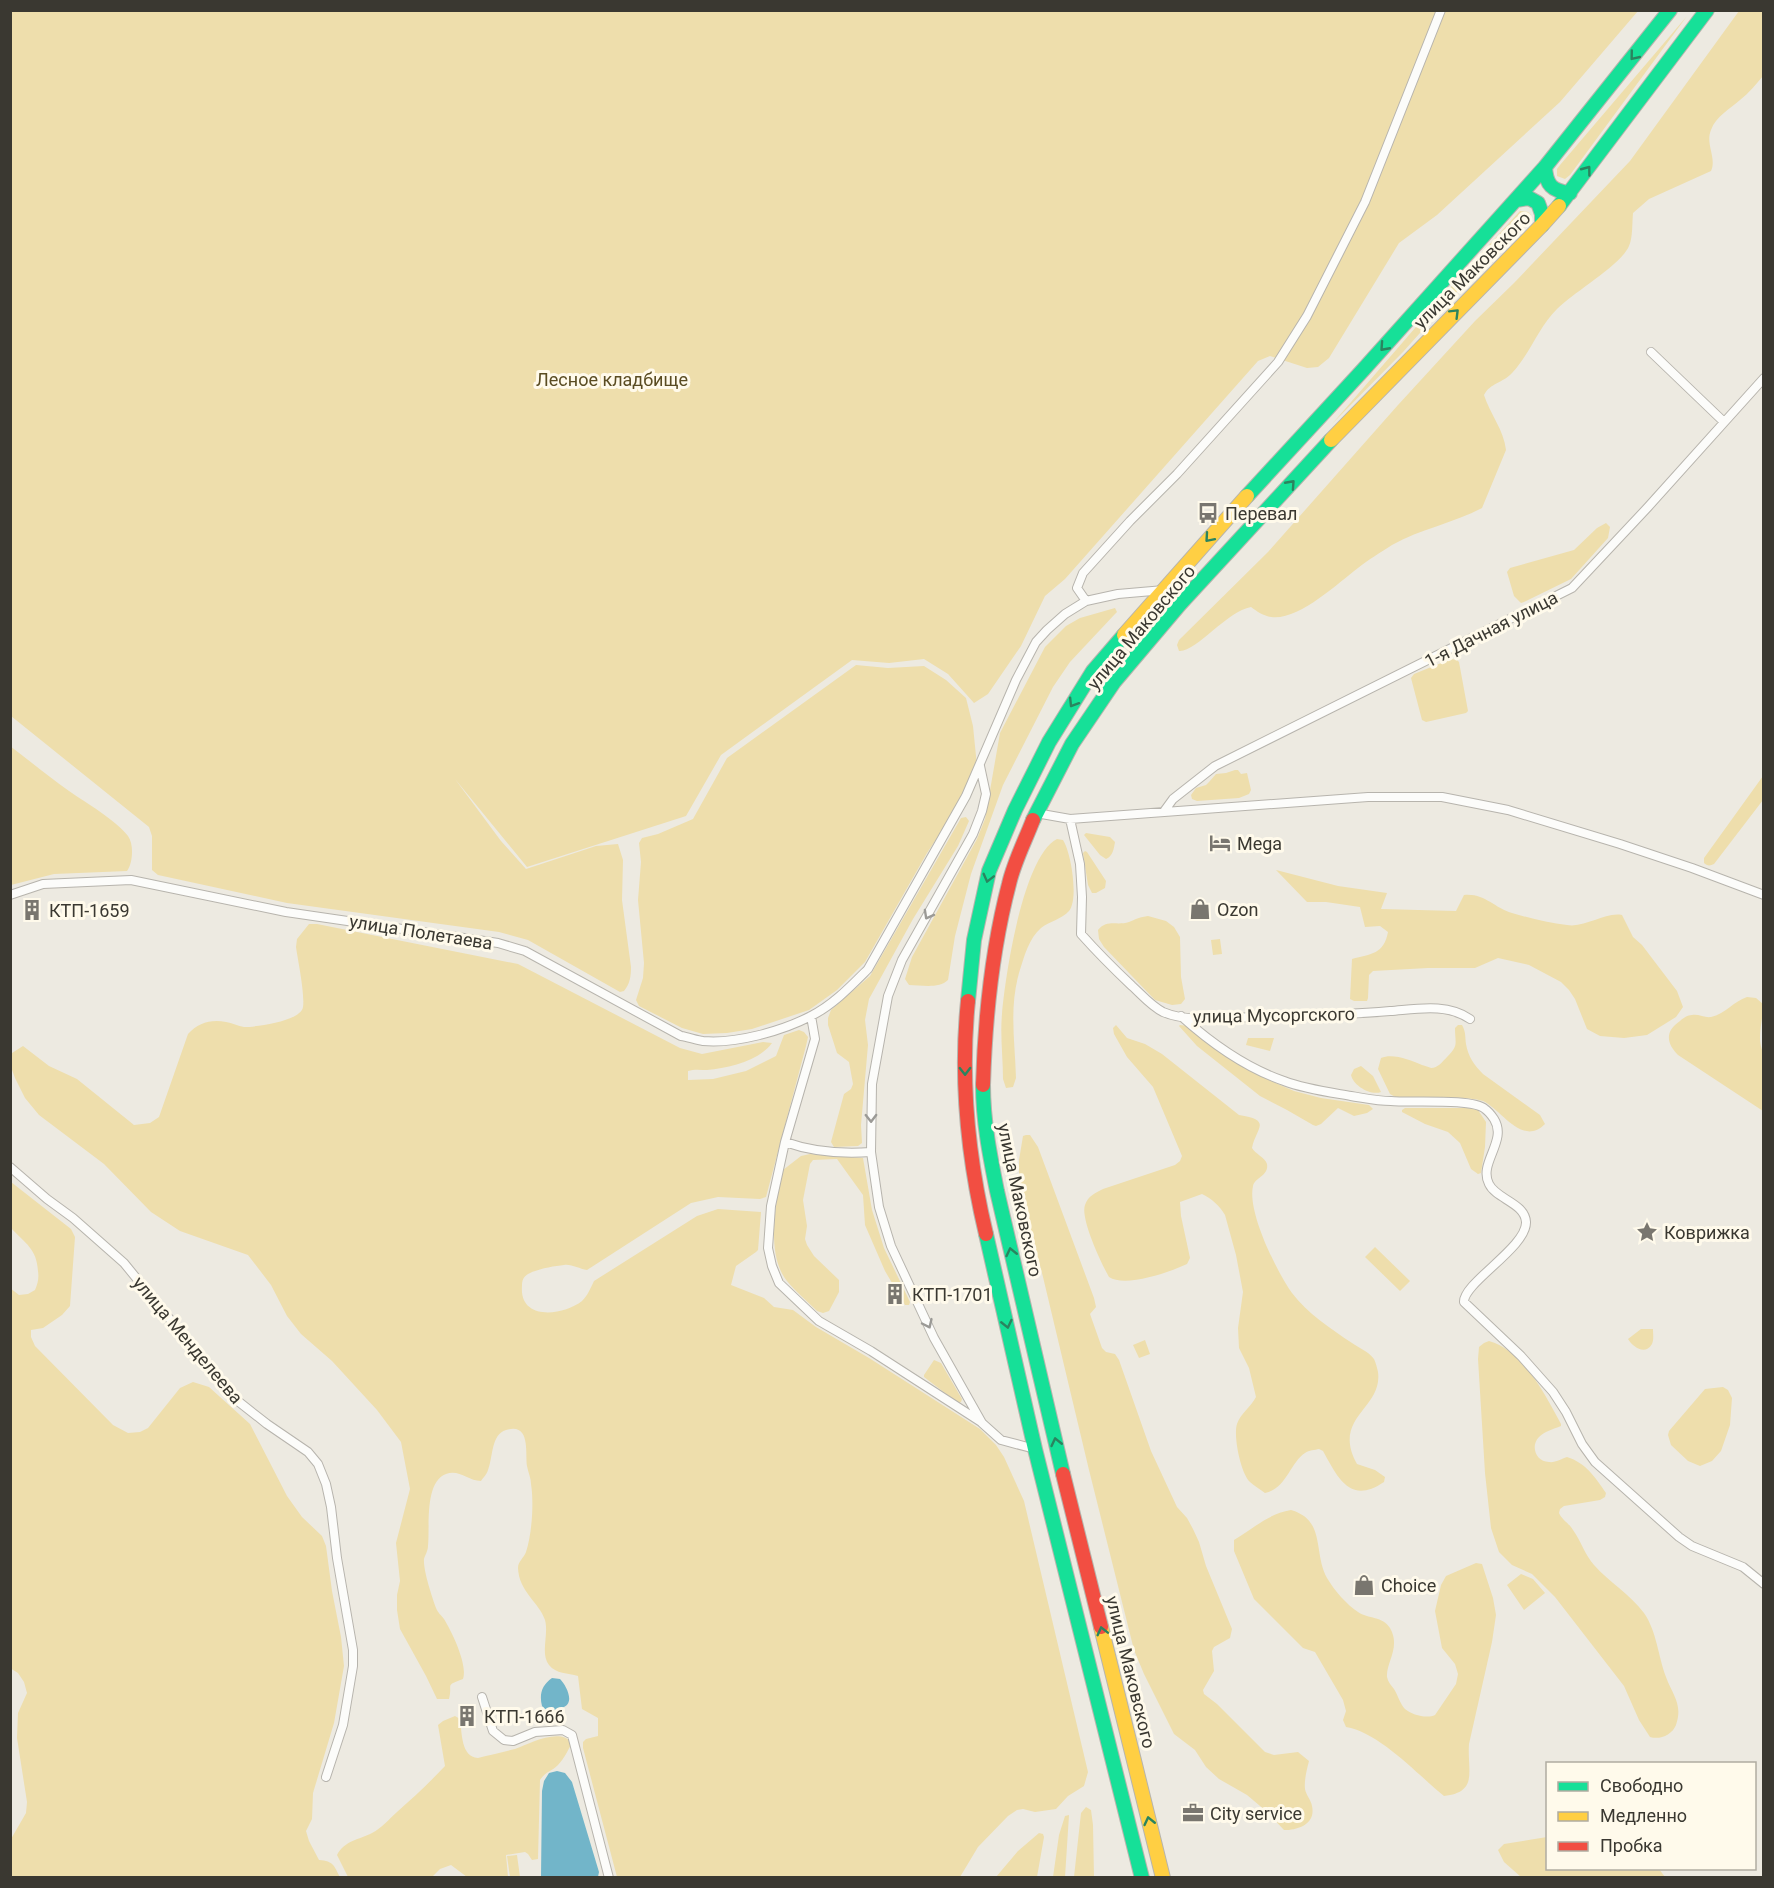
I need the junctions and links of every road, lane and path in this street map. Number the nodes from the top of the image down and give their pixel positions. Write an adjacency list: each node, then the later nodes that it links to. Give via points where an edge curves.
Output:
1 (1441, 10): 12 (street, via 1365,202 1307,316 1278,362 1083,573 1077,588)
2 (1670, 10): 4 (highway, улица Маковского, one-way to 4)
3 (1707, 10): 5 (highway, улица Маковского, one-way to 3)
4 (1545, 167): 5 (highway, via 1545,180 1551,188); 6 (highway, улица Маковского)
5 (1570, 193): 7 (highway, улица Маковского)
6 (1516, 200): 7 (highway, via 1529,198 1538,203); 11 (highway, улица Маковского, one-way to 11)
7 (1542, 225): 15 (highway, улица Маковского, one-way to 7, via 1072,744 1114,682 1180,604 1349,421)
8 (1651, 352): 10 (street)
9 (1764, 378): 10 (street, 1-я Дачная улица)
10 (1724, 422): 14 (street, 1-я Дачная улица, via 1572,588 1215,766 1173,799)
11 (1164, 590): 12 (street); 26 (highway, улица Маковского, one-way to 26, via 1093,671 1049,742 989,871 974,940 964,1039 966,1105 976,1193)
12 (1086, 601): 13 (street, улица Полетаева, via 1065,614 1036,642)
13 (980, 766): 19 (street, улица Полетаева, via 868,969); 23 (street, one-way to 23, via 986,794 976,826 902,960 888,996 872,1084)
14 (1166, 810): 16 (street); 18 (street, via 1368,796 1442,796 1508,810 1620,844)
15 (1036, 813): 16 (street); 32 (highway, улица Маковского, one-way to 15, via 996,1191 986,1127 984,1047 995,948 1009,882)
16 (1070, 819): 20 (street, улица Мусоргского, via 1080,864 1081,934 1152,1005)
17 (10, 895): 19 (street, улица Полетаева, via 43,884 131,880 286,912 498,943 525,951 681,1036 703,1041 743,1039)
18 (1764, 895)
19 (811, 1016): 22 (street, via 815,1039)
20 (1180, 1017): 21 (street, улица Мусоргского, via 1343,1015 1426,1008); 27 (street, via 1242,1061 1284,1081 1365,1098 1470,1103 1485,1109 1495,1120 1498,1132 1485,1173 1488,1183 1523,1213 1526,1224 1503,1257 1466,1292 1464,1302 1553,1392 1595,1462 1679,1537 1743,1567)
21 (1470, 1019)
22 (785, 1142): 23 (street, via 832,1152); 25 (street, via 771,1206 768,1248 779,1283 819,1321)
23 (872, 1152): 25 (street, one-way to 25, via 879,1208 891,1246 934,1338)
24 (10, 1167): 29 (street, улица Менделеева, via 124,1263 234,1398 308,1452 318,1464 332,1506 353,1666 343,1725)
25 (982, 1423): 26 (street, via 1001,1440)
26 (1035, 1449): 31 (highway, улица Маковского)
27 (1764, 1584)
28 (482, 1697): 30 (street, via 493,1731 504,1740 513,1741 535,1731 563,1730 572,1735)
29 (327, 1777)
30 (609, 1878)
31 (1142, 1878)
32 (1163, 1878)

